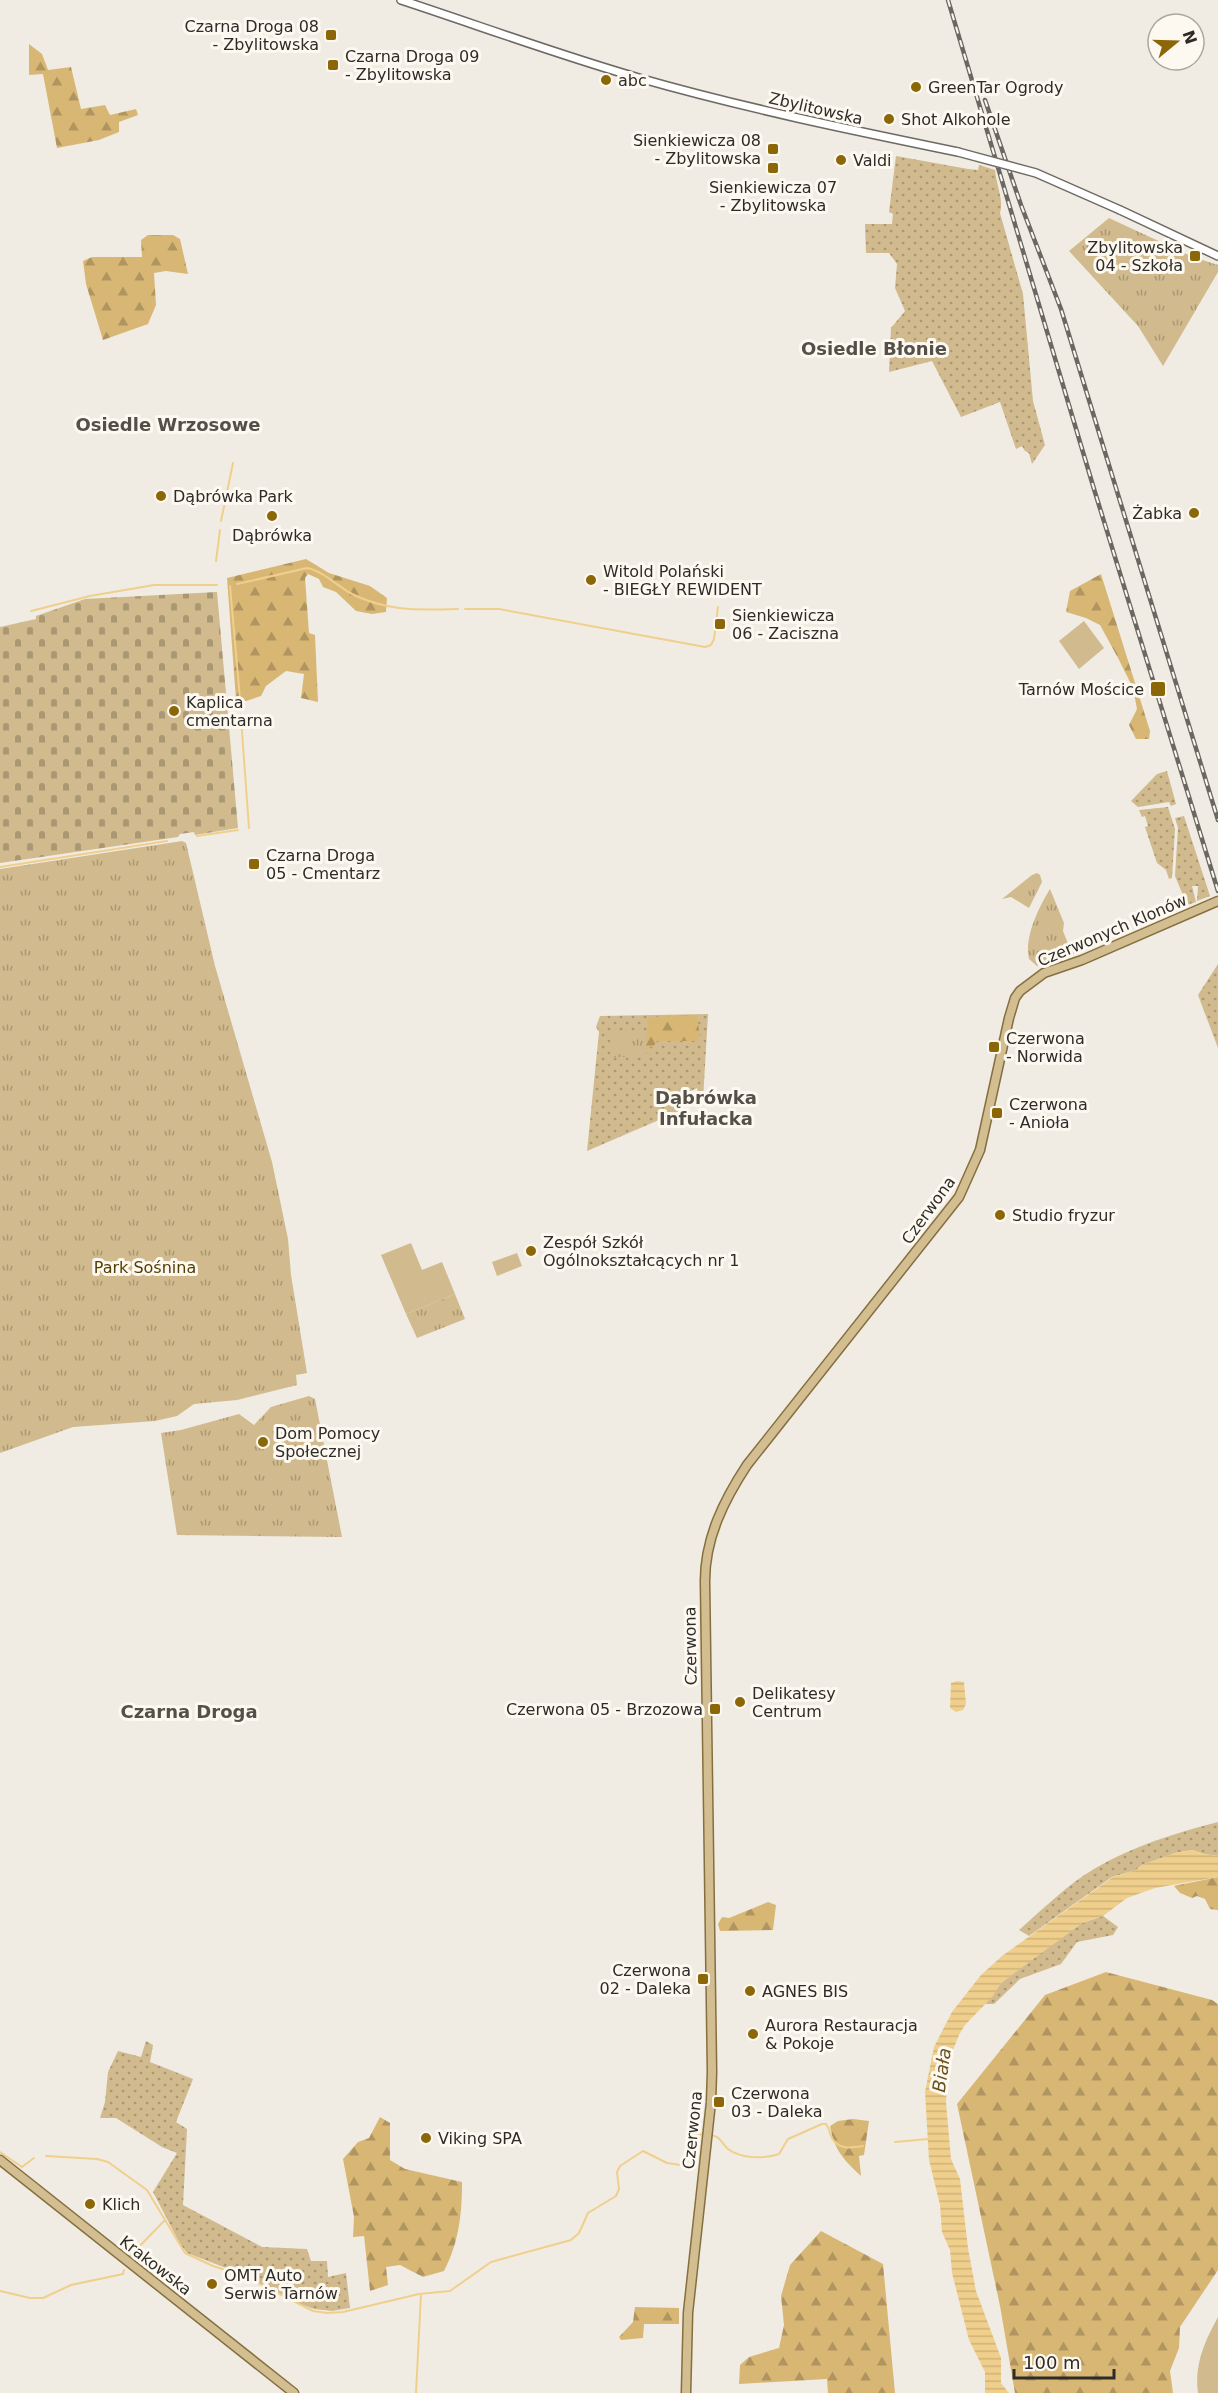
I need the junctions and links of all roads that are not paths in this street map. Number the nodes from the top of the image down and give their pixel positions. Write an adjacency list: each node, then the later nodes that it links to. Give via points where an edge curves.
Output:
1 (401, 0): 2 (street, Zbylitowska, bridge, via 671,87 1036,173)
2 (1218, 256)
3 (1218, 901): 4 (main road, Czerwonych Klonów, via 1044,973)
4 (1020, 991): 7 (main road, Czerwona, via 1009,1018 980,1150 959,1197 747,1465 727,1497 707,1551 712,2054 688,2306)
5 (0, 2160): 6 (main road, Krakowska)
6 (294, 2393)
7 (686, 2393)

